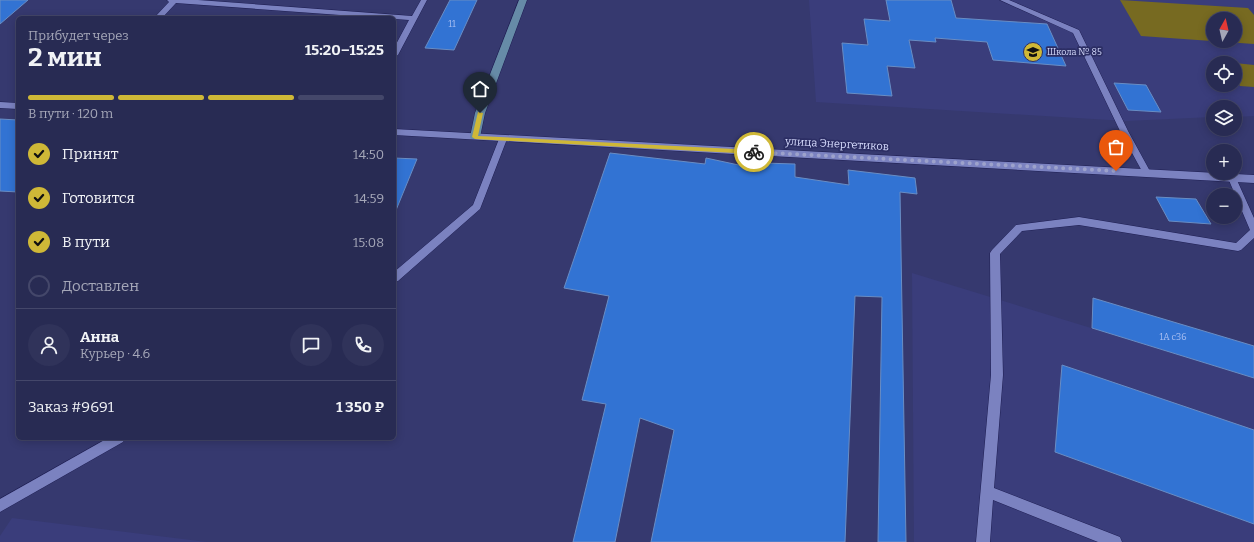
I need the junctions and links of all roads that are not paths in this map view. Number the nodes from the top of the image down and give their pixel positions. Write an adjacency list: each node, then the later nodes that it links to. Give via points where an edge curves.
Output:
1 (170, 0): 2 (lane)
2 (175, 0): 6 (lane); 7 (lane)
3 (424, 0): 10 (lane)
4 (523, 0): 15 (street, via 480,113)
5 (1004, 0): 17 (lane, via 1076,32)
6 (193, 1): 8 (lane)
7 (160, 16)
8 (388, 16)
9 (396, 17): 10 (lane)
10 (414, 18): 11 (lane)
11 (396, 51)
12 (0, 104): 13 (street)
13 (16, 106)
14 (396, 132): 15 (street, улица Энергетиков)
15 (475, 137): 16 (street, улица Энергетиков)
16 (503, 139): 17 (street, улица Энергетиков); 24 (lane, via 477,208)
17 (1147, 173): 18 (street, улица Энергетиков)
18 (1206, 176)
19 (1242, 178): 20 (street, улица Энергетиков)
20 (1254, 179)
21 (1233, 180): 22 (lane)
22 (1254, 229)
23 (1254, 232): 26 (lane, via 1238,247 1079,220 1019,228 995,253 997,375)
24 (396, 276)
25 (116, 440): 27 (lane)
26 (988, 492): 28 (lane); 29 (lane)
27 (0, 506)
28 (983, 542)
29 (1115, 542)

